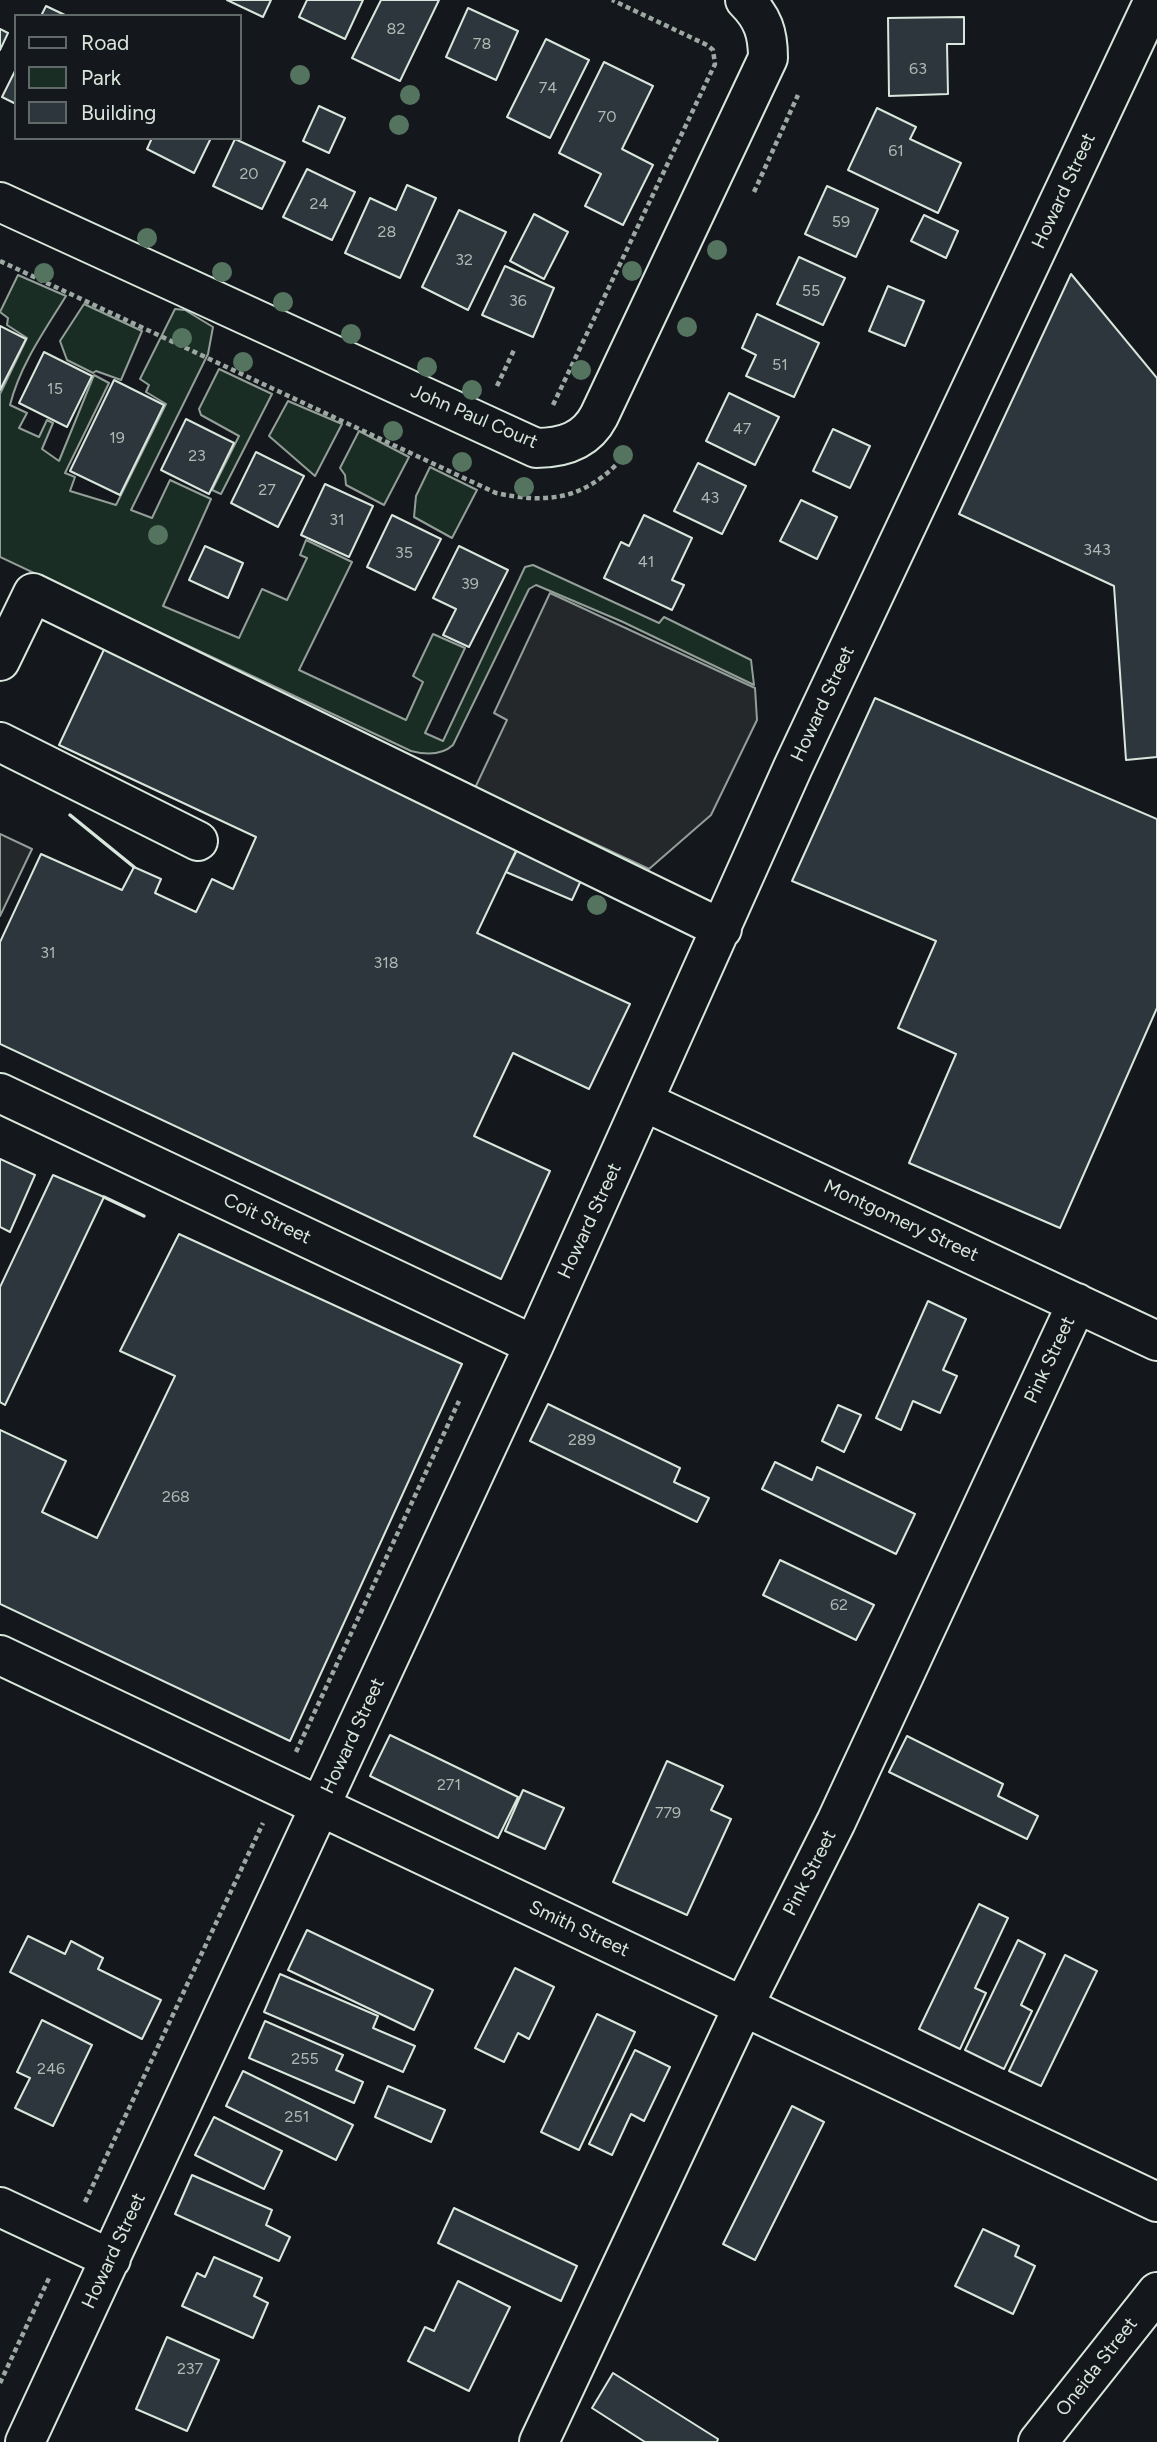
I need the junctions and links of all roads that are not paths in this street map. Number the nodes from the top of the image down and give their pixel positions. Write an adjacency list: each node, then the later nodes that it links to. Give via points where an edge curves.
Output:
1 (745, 0): 3 (street, John Paul Court, via 758,13 768,35 768,58 599,416 582,437 559,447 536,447)
2 (1154, 0): 7 (street, Howard Street, via 799,754)
3 (0, 202)
4 (0, 661): 7 (street, via 33,593)
5 (0, 742): 6 (street)
6 (198, 841)
7 (722, 929): 9 (street, Howard Street)
8 (0, 1093): 12 (street, Coit Street)
9 (645, 1102): 10 (street, Montgomery Street); 12 (street, Howard Street)
10 (1077, 1303): 11 (street, Montgomery Street); 15 (street, Pink Street, via 836,1822)
11 (1157, 1341)
12 (534, 1345): 14 (street, Howard Street)
13 (0, 1655): 14 (street, Smith Street)
14 (321, 1806): 15 (street, Smith Street); 18 (street, Howard Street)
15 (743, 2007): 16 (street, Smith Street); 21 (street, Pink Street)
16 (1157, 2202)
17 (0, 2207): 18 (street)
18 (110, 2259): 20 (street, Howard Street)
19 (1157, 2292): 22 (street, Oneida Street)
20 (25, 2442)
21 (539, 2442)
22 (1038, 2442)

